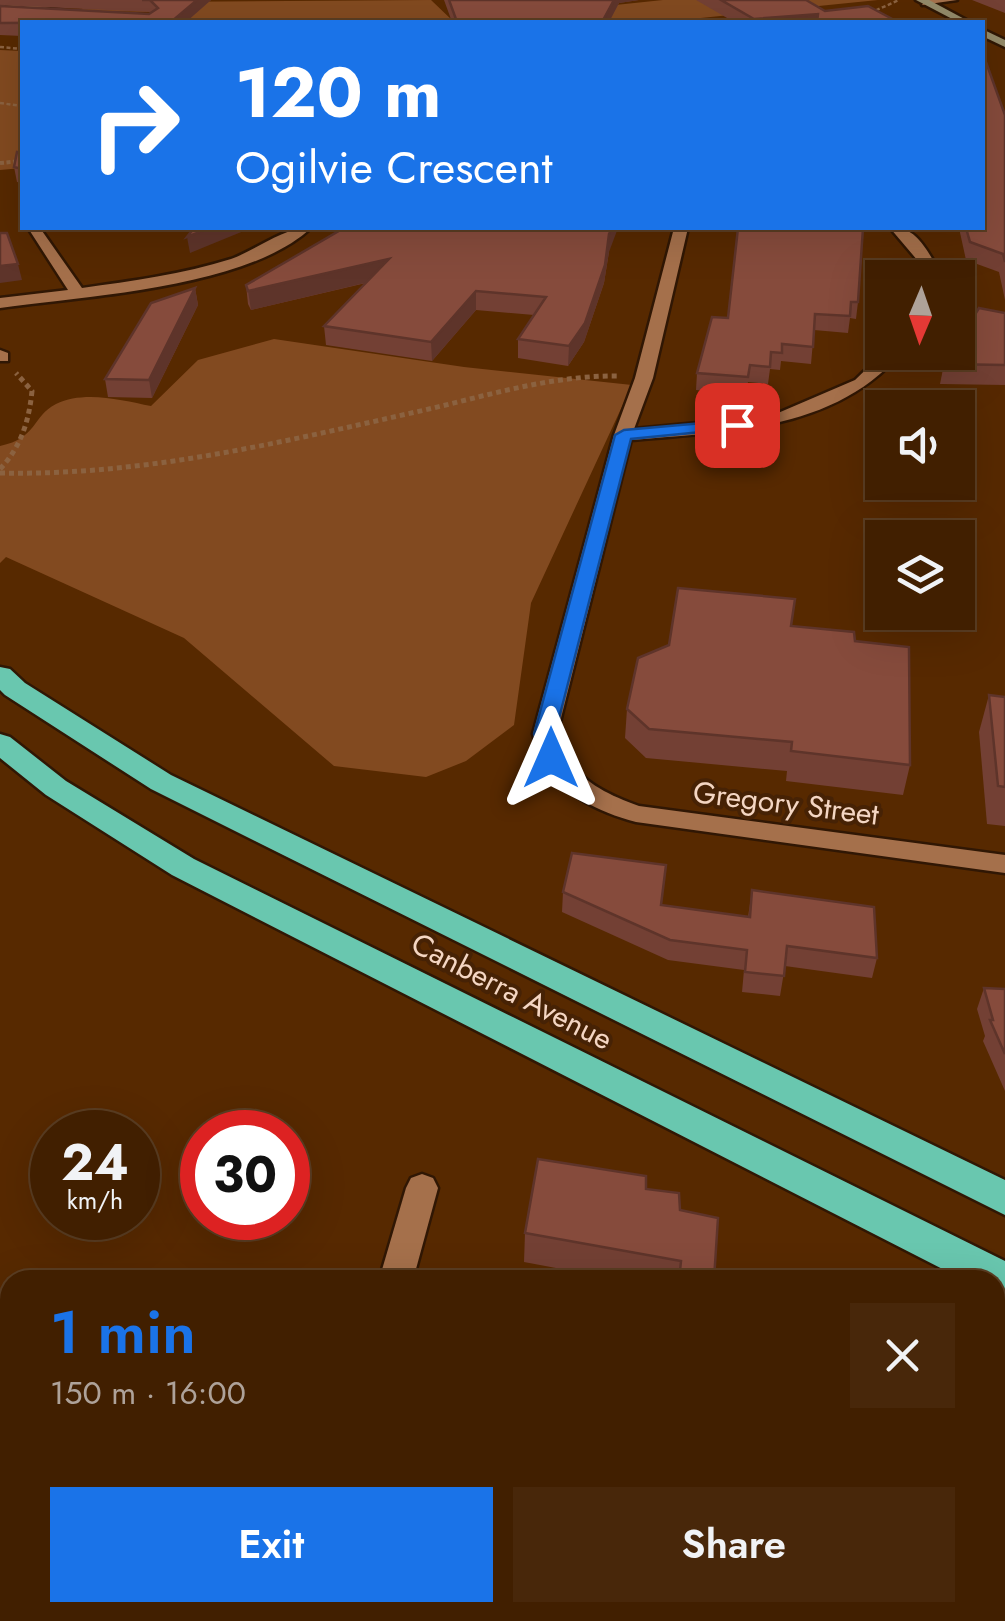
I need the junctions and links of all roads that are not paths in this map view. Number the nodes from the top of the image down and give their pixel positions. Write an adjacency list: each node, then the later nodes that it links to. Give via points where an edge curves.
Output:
1 (116, 0): 4 (street)
2 (952, 0): 3 (street)
3 (924, 1): 6 (street)
4 (84, 9): 5 (street); 5 (street)
5 (0, 10)
6 (961, 20)
7 (35, 230): 12 (street)
8 (300, 230): 12 (street, via 211,269)
9 (681, 230): 15 (street)
10 (900, 230): 11 (street)
11 (925, 260)
12 (78, 294): 13 (street)
13 (0, 303)
14 (875, 370): 15 (street, via 860,384 774,421)
15 (624, 435): 18 (street, Gregory Street, via 545,734 551,758 568,780 608,804 663,820)
16 (0, 675): 19 (highway, Canberra Avenue, via 161,782)
17 (0, 743): 23 (highway, Canberra Avenue, via 56,788 183,867)
18 (1005, 864)
19 (987, 1182): 21 (highway, Canberra Avenue)
20 (422, 1188): 22 (street)
21 (1005, 1198)
22 (399, 1270)
23 (983, 1270)

